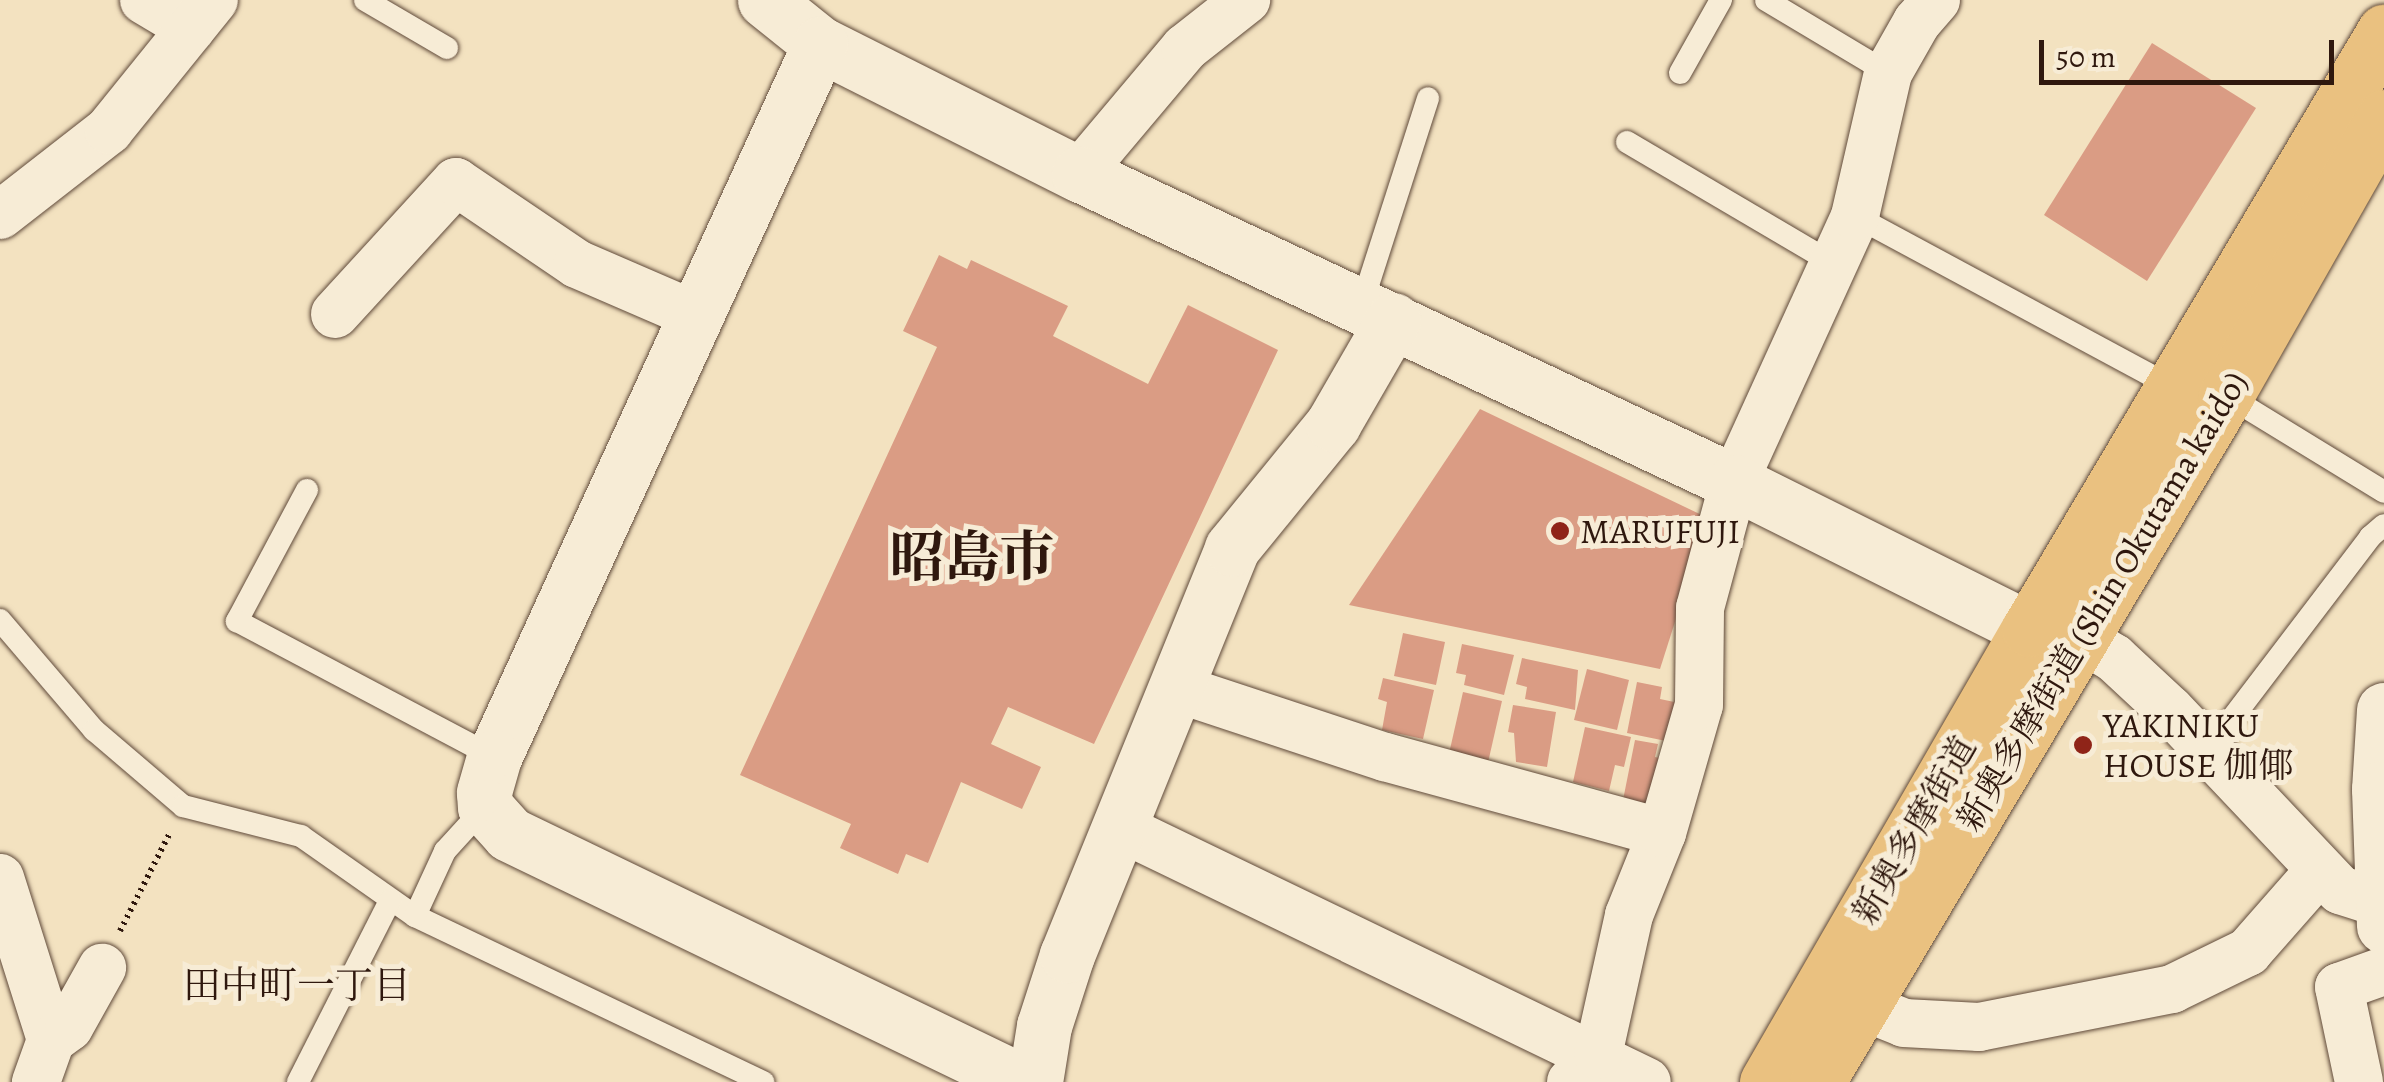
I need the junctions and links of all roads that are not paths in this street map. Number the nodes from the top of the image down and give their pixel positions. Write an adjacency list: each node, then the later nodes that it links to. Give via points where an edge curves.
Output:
1 (144, 0): 8 (street)
2 (365, 0): 11 (lane)
3 (765, 0): 10 (street)
4 (1720, 0): 13 (lane)
5 (1766, 0): 12 (lane)
6 (1936, 0): 12 (street)
7 (1233, 4): 17 (street, via 1185,48)
8 (202, 14): 18 (street, via 109,130)
9 (2384, 32): 24 (main road, 新奥多摩街道 (Shin Okutama kaido))
10 (820, 44): 17 (street); 23 (street)
11 (447, 48)
12 (1888, 73): 19 (street)
13 (1680, 74)
14 (1428, 98): 21 (lane)
15 (2384, 118): 25 (main road, 新奥多摩街道 (Shin Okutama kaido))
16 (1627, 142): 20 (lane)
17 (1079, 174): 21 (street)
18 (0, 215)
19 (1855, 216): 20 (street); 24 (lane)
20 (1831, 262): 26 (street)
21 (1378, 312): 26 (street); 32 (street, via 1333,424 1232,548)
22 (335, 314): 23 (street, via 456,182 577,264)
23 (697, 316): 35 (street)
24 (2173, 387): 31 (main road, 新奥多摩街道 (Shin Okutama kaido))
25 (2226, 395): 28 (lane); 31 (main road, 新奥多摩街道 (Shin Okutama kaido))
26 (1734, 482): 31 (street); 37 (street, via 1700,608 1699,705)
27 (307, 490): 35 (lane, via 237,620)
28 (2384, 492)
29 (2384, 525): 34 (lane)
30 (0, 620): 40 (lane, via 94,730 183,806 301,836)
31 (2054, 633): 34 (street, via 2114,658); 45 (main road, 新奥多摩街道 (Shin Okutama kaido)); 53 (main road, 新奥多摩街道)
32 (1176, 688): 36 (street); 37 (street, via 1385,757)
33 (2384, 710): 41 (street)
34 (2208, 750): 38 (street)
35 (490, 782): 42 (lane, via 444,851); 50 (street, via 509,834)
36 (1120, 827): 47 (street); 51 (street, via 1068,954 1044,1026)
37 (1662, 833): 47 (street, via 1629,915)
38 (2320, 870): 41 (street); 45 (street, via 2248,952 2172,989 1979,1027 1904,1022)
39 (0, 878): 46 (street)
40 (390, 902): 42 (lane); 48 (lane)
41 (2382, 914)
42 (415, 916): 49 (lane)
43 (102, 968): 46 (street)
44 (2384, 972): 55 (street, via 2339,987)
45 (1862, 1006): 54 (main road, 新奥多摩街道 (Shin Okutama kaido))
46 (43, 1061)
47 (1585, 1069): 52 (street)
48 (298, 1082)
49 (764, 1082)
50 (1023, 1082)
51 (1035, 1082)
52 (1647, 1082)
53 (1767, 1082)
54 (1816, 1082)
55 (2359, 1082)

